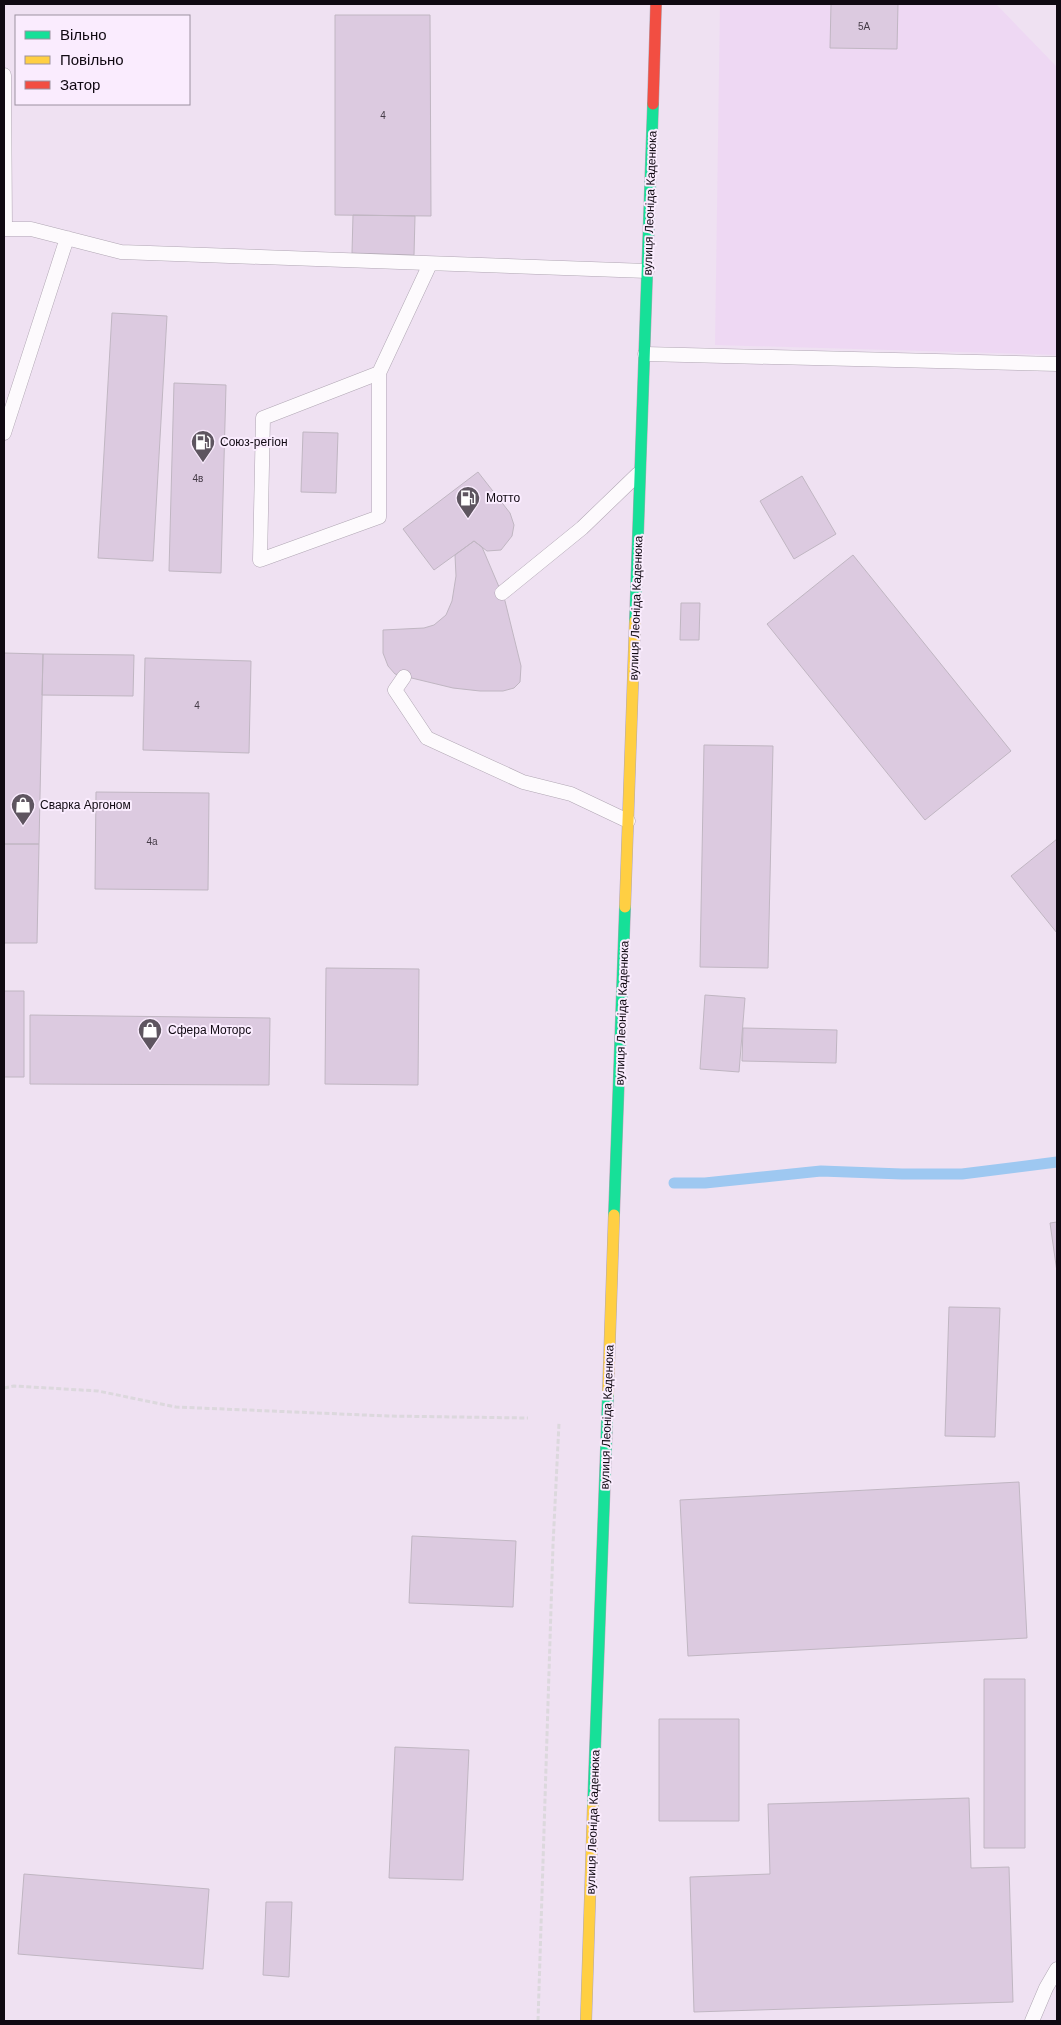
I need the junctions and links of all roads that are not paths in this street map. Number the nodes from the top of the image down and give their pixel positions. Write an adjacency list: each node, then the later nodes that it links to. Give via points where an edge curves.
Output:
1 (656, 4): 6 (street, вулиця Леоніда Каденюка)
2 (4, 75): 3 (lane)
3 (4, 229): 4 (lane, via 31,230)
4 (67, 238): 5 (lane, via 121,252); 10 (lane)
5 (430, 264): 6 (lane); 9 (lane)
6 (647, 271): 7 (street, вулиця Леоніда Каденюка)
7 (645, 354): 8 (lane); 11 (street, вулиця Леоніда Каденюка)
8 (1057, 364)
9 (379, 373): 9 (lane, via 263,418 260,560 379,517)
10 (4, 433)
11 (641, 472): 12 (lane, via 582,528); 14 (street, вулиця Леоніда Каденюка)
12 (502, 593)
13 (404, 678): 14 (lane, via 394,690 427,738 523,782 571,794)
14 (628, 822): 16 (street, вулиця Леоніда Каденюка)
15 (1057, 1969): 17 (lane)
16 (586, 2021)
17 (1032, 2021)

